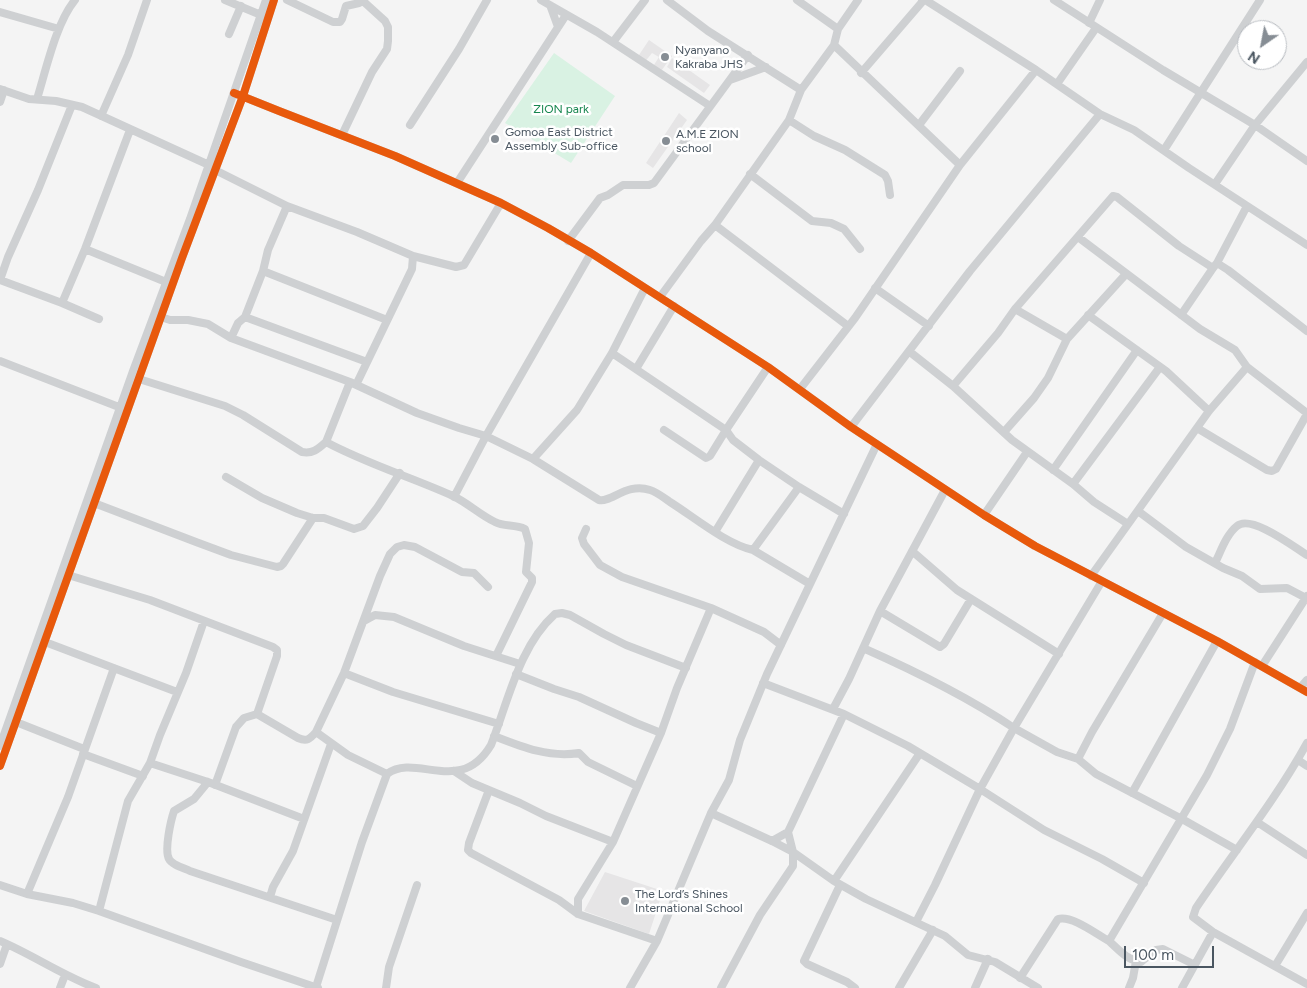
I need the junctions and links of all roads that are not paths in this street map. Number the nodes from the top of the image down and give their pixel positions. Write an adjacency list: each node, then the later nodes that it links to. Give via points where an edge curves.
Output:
1 (75, 0): 26 (street)
2 (148, 0): 50 (street)
3 (225, 0): 19 (street)
4 (266, 0): 22 (street)
5 (274, 0): 44 (street)
6 (286, 0): 18 (street, via 333,22 342,19 346,6)
7 (487, 0): 52 (street)
8 (541, 0): 20 (street)
9 (645, 0): 29 (street)
10 (667, 0): 31 (street, via 708,32)
11 (797, 0): 27 (street)
12 (858, 0): 27 (street)
13 (924, 0): 14 (street); 34 (street); 37 (street)
14 (932, 0)
15 (1054, 0): 24 (street)
16 (1100, 0): 24 (street)
17 (1260, 0): 42 (street)
18 (363, 1): 56 (street, via 385,21 388,27 387,48)
19 (240, 6): 22 (street); 28 (street)
20 (550, 6): 23 (street); 25 (street)
21 (0, 12): 26 (street)
22 (261, 15): 43 (street)
23 (566, 15): 25 (street); 29 (street)
24 (1093, 25): 39 (street); 42 (street)
25 (558, 27): 62 (street)
26 (59, 29): 45 (street)
27 (838, 29): 30 (street)
28 (229, 34)
29 (613, 42): 48 (street)
30 (834, 45): 37 (street); 41 (street)
31 (748, 56): 33 (street); 38 (street)
32 (1307, 62): 36 (street)
33 (766, 67): 38 (street); 41 (street)
34 (1036, 70): 39 (street); 59 (street)
35 (960, 71): 54 (street)
36 (1304, 72): 53 (street)
37 (861, 73): 54 (street)
38 (729, 80): 48 (street)
39 (1057, 84): 49 (street)
40 (2, 89): 45 (street); 46 (street)
41 (801, 90): 51 (street)
42 (1201, 92): 53 (street); 57 (street)
43 (234, 93): 44 (street); 60 (street)
44 (243, 96): 56 (street); 60 (street)
45 (37, 99): 47 (street)
46 (0, 102)
47 (72, 105): 50 (street); 79 (street)
48 (710, 106): 70 (street, via 654,182 649,185 623,185 600,198)
49 (1100, 114): 57 (street, via 1134,130); 94 (street, via 970,271)
50 (101, 116): 55 (street)
51 (789, 120): 61 (street); 64 (street, via 885,175)
52 (410, 125)
53 (1254, 125): 58 (street); 63 (street)
54 (919, 126): 59 (street)
55 (130, 130): 60 (street); 72 (street)
56 (342, 135): 62 (street)
57 (1164, 150): 63 (street)
58 (1307, 161)
59 (960, 165): 82 (street)
60 (212, 168): 66 (street); 80 (street); 89 (street)
61 (750, 174): 68 (street); 73 (street, via 812,221 844,229)
62 (457, 183): 65 (street)
63 (1215, 184): 67 (street)
64 (890, 195)
65 (501, 203): 70 (street); 75 (street, via 464,265 456,267)
66 (287, 206): 75 (street); 77 (street, via 268,250)
67 (1247, 206): 71 (street); 76 (street)
68 (715, 225): 83 (street); 93 (street)
69 (1078, 238): 76 (street, via 1114,196 1179,246); 78 (street); 86 (street)
70 (568, 241): 74 (street)
71 (1306, 242)
72 (85, 249): 80 (street); 84 (street)
73 (860, 249)
74 (591, 253): 81 (street); 119 (street)
75 (414, 256): 92 (street, via 412,269)
76 (1215, 265): 88 (street); 95 (street)
77 (263, 271): 90 (street); 92 (street)
78 (1126, 274): 87 (street); 88 (street)
79 (0, 280): 84 (street)
80 (166, 282): 111 (street)
81 (645, 288): 83 (street); 100 (street)
82 (875, 288): 93 (street); 94 (street)
83 (660, 297): 85 (street)
84 (62, 303): 91 (street)
85 (674, 306): 103 (street); 106 (street)
86 (1015, 309): 97 (street); 109 (street)
87 (1088, 315): 97 (street); 98 (street)
88 (1181, 315): 105 (street, via 1235,350)
89 (161, 317): 96 (street, via 208,324); 107 (street)
90 (245, 317): 96 (street); 102 (street)
91 (99, 319)
92 (386, 320): 102 (street)
93 (848, 326): 110 (street)
94 (929, 326): 99 (street)
95 (1307, 330)
96 (231, 338): 108 (street)
97 (1067, 339): 118 (street, via 1043,385)
98 (1137, 350): 104 (street); 125 (street)
99 (910, 352): 109 (street); 114 (street)
100 (612, 353): 106 (street); 123 (street, via 576,410)
101 (0, 361): 111 (street)
102 (367, 362): 108 (street)
103 (768, 367): 110 (street); 117 (street)
104 (1160, 367): 112 (street); 128 (street)
105 (1247, 367): 112 (street); 113 (street)
106 (636, 369): 117 (street)
107 (139, 379): 111 (street); 120 (street, via 226,406 302,452 314,452)
108 (353, 384): 119 (street, via 417,413); 120 (street)
109 (953, 386): 118 (street)
110 (800, 389): 114 (street)
111 (124, 409): 132 (street); 178 (street)
112 (1209, 412): 115 (street)
113 (1307, 413): 115 (street, via 1272,471)
114 (852, 427): 121 (street)
115 (1197, 428): 133 (street)
116 (664, 430): 117 (street, via 706,458)
117 (726, 430): 124 (street, via 733,440)
118 (1004, 432): 122 (street)
119 (486, 436): 123 (street); 131 (street)
120 (326, 442): 126 (street, via 388,471)
121 (877, 444): 130 (street); 134 (street)
122 (1027, 452): 125 (street); 135 (street)
123 (533, 459): 139 (street, via 603,501 629,489 649,489)
124 (760, 460): 129 (street); 139 (street)
125 (1053, 470): 128 (street)
126 (400, 473): 131 (street); 136 (street, via 378,508 359,528)
127 (226, 478): 136 (street, via 270,502)
128 (1073, 484): 137 (street)
129 (799, 487): 134 (street); 140 (street)
130 (945, 490): 135 (street); 141 (street)
131 (454, 497): 163 (street, via 496,523 520,527 527,534 526,572 532,582)
132 (94, 503): 136 (street, via 231,555 277,567 283,564); 144 (street)
133 (1138, 510): 137 (street); 143 (street, via 1186,547)
134 (844, 514): 147 (street)
135 (984, 515): 145 (street)
136 (313, 518)
137 (1128, 524): 145 (street)
138 (586, 529): 152 (street, via 582,538 584,544 600,565 622,577)
139 (716, 532): 140 (street)
140 (753, 550): 147 (street)
141 (912, 551): 150 (street); 153 (street)
142 (1307, 555): 143 (street, via 1261,527 1242,523 1228,537)
143 (1215, 563): 149 (street, via 1242,576 1260,590 1287,588)
144 (68, 575): 156 (street, via 150,600); 159 (street)
145 (1091, 576): 146 (street)
146 (1102, 582): 154 (street); 162 (street)
147 (810, 584): 160 (street)
148 (488, 587): 151 (street, via 474,573 462,572 415,547 404,545 390,554)
149 (1306, 597): 165 (street)
150 (971, 599): 153 (street, via 940,647); 162 (street)
151 (369, 607): 155 (street); 157 (street)
152 (712, 608): 160 (street, via 764,632); 167 (street)
153 (880, 612): 161 (street)
154 (1163, 613): 158 (street); 191 (street)
155 (375, 615): 157 (street); 163 (street, via 403,619 464,646)
156 (204, 621): 173 (street); 175 (street, via 277,650)
157 (364, 621): 168 (street)
158 (1217, 641): 165 (street); 203 (street)
159 (45, 642): 166 (street); 178 (street)
160 (781, 645): 171 (street)
161 (863, 648): 174 (street); 180 (street, via 932,680)
162 (1058, 654): 180 (street)
163 (496, 656): 164 (street)
164 (520, 664): 167 (street, via 551,618 562,613 570,614 626,645); 169 (street)
165 (1258, 664): 172 (street); 206 (street, via 1230,729)
166 (114, 668): 173 (street); 189 (street)
167 (686, 668): 182 (street)
168 (344, 672): 179 (street, via 393,692); 181 (street)
169 (516, 674): 179 (street); 182 (street)
170 (1307, 680): 172 (street)
171 (763, 683): 174 (street); 204 (street, via 740,740 732,772)
172 (1304, 690)
173 (177, 692): 193 (street)
174 (833, 709): 176 (street)
175 (257, 714): 181 (street, via 303,740); 199 (street, via 240,722)
176 (844, 714): 190 (street); 208 (street)
177 (0, 720): 178 (street)
178 (12, 723): 188 (street); 189 (street); 194 (street)
179 (499, 724): 183 (street)
180 (1014, 728): 184 (street); 185 (street)
181 (316, 732): 187 (street)
182 (661, 733): 200 (street)
183 (494, 736): 196 (street, via 485,755 477,763); 200 (street, via 546,753 579,753 588,762)
184 (1028, 736): 185 (street); 191 (street)
185 (1008, 738): 201 (street)
186 (1307, 743): 192 (street)
187 (331, 744): 197 (street); 205 (street)
188 (0, 746)
189 (84, 751): 198 (street); 220 (street)
190 (920, 753): 201 (street); 216 (street)
191 (1078, 759): 203 (street, via 1096,774)
192 (1298, 760): 195 (street); 207 (street)
193 (150, 763): 198 (street); 199 (street)
194 (0, 766)
195 (1307, 766)
196 (454, 771): 197 (street, via 405,767); 202 (street)
197 (386, 774): 225 (street)
198 (143, 776): 222 (street, via 128,801)
199 (212, 783): 205 (street); 221 (street, via 174,811 168,836 168,858 190,871)
200 (637, 786): 210 (street)
201 (980, 789): 217 (street, via 1044,830); 226 (street)
202 (489, 790): 210 (street); 224 (street, via 468,850 560,900)
203 (1132, 793): 206 (street)
204 (711, 813): 209 (street); 229 (street)
205 (304, 818): 221 (street, via 293,851)
206 (1182, 819): 211 (street); 217 (street)
207 (1257, 822): 211 (street); 213 (street)
208 (788, 832): 209 (street); 212 (street)
209 (772, 841): 212 (street)
210 (613, 842): 224 (street, via 578,899)
211 (1237, 850): 228 (street, via 1196,908 1194,917)
212 (793, 852): 214 (street); 215 (street)
213 (1307, 855)
214 (811, 865): 215 (street); 216 (street)
215 (793, 866): 245 (street, via 760,915)
216 (837, 883): 226 (street); 246 (street, via 804,961)
217 (1144, 884): 230 (street)
218 (0, 885): 220 (street)
219 (417, 885): 243 (street, via 388,967)
220 (27, 894): 222 (street)
221 (270, 897): 225 (street)
222 (98, 911): 242 (street)
223 (1307, 913): 236 (street)
224 (578, 914): 229 (street)
225 (337, 920): 242 (street)
226 (916, 922): 227 (street)
227 (933, 930): 232 (street, via 973,957); 247 (street)
228 (1213, 932): 235 (street); 236 (street)
229 (656, 941): 244 (street)
230 (1109, 941): 233 (street); 238 (street, via 1068,918 1058,919)
231 (3, 942): 234 (street); 237 (street)
232 (988, 959): 238 (street); 248 (street)
233 (1136, 961): 235 (street, via 1140,962 1163,948); 250 (street)
234 (0, 964)
235 (1194, 965): 251 (street)
236 (1275, 966): 239 (street)
237 (64, 975): 240 (street); 241 (street)
238 (1020, 978): 249 (street)
239 (1307, 984)
240 (60, 988)
241 (96, 988)
242 (317, 988)
243 (386, 988)
244 (630, 988)
245 (721, 988)
246 (855, 988)
247 (899, 988)
248 (975, 988)
249 (1038, 988)
250 (1128, 988)
251 (1182, 988)

